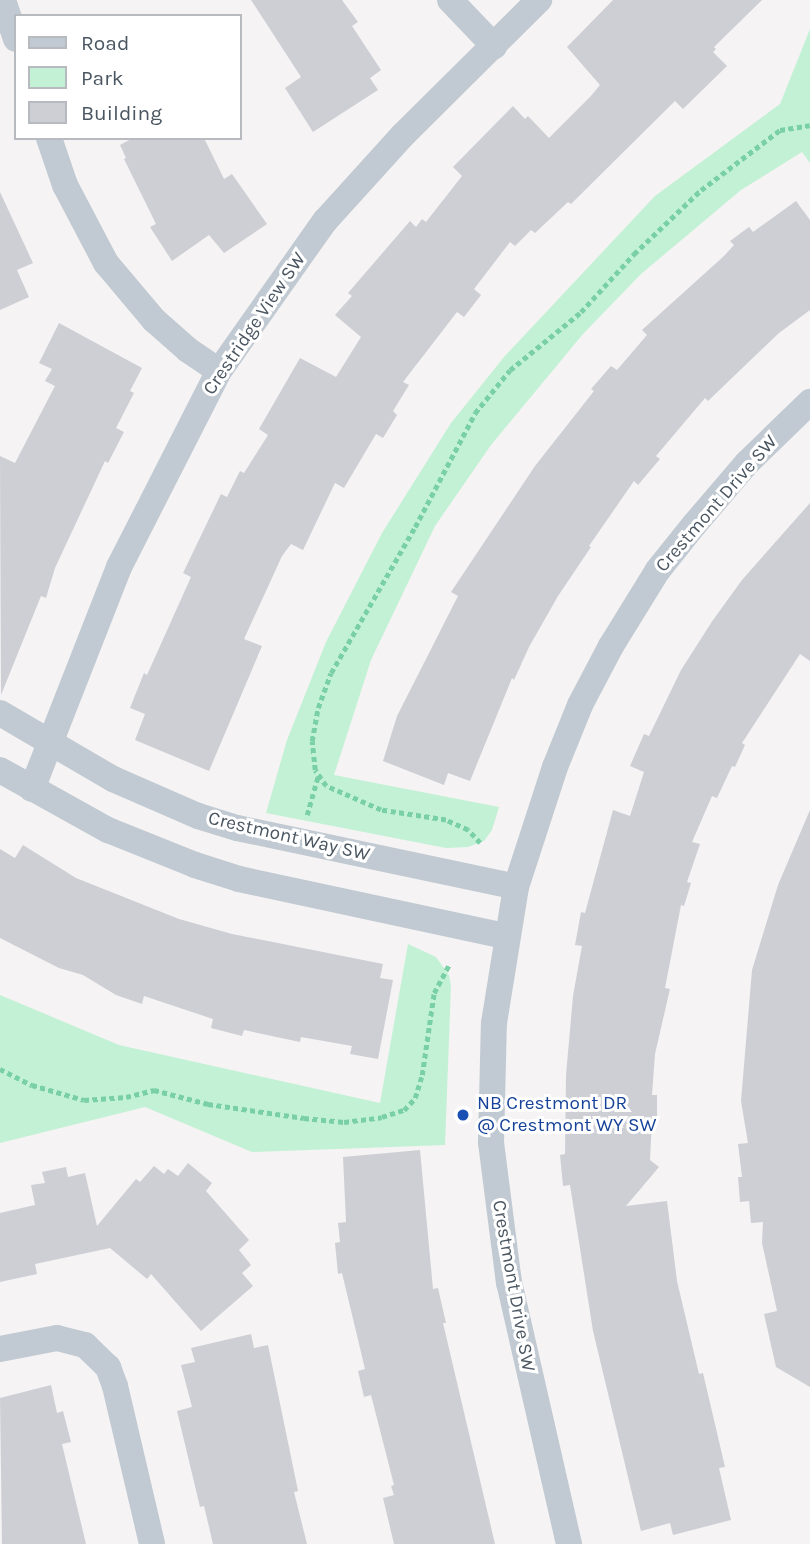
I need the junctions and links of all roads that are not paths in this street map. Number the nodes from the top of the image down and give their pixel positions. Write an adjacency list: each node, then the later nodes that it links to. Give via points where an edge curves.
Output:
1 (3, 0): 4 (street)
2 (450, 0): 5 (street)
3 (539, 0): 5 (street, Crestridge View SW)
4 (14, 33)
5 (494, 46): 7 (street, Crestridge View SW, via 403,135 325,221)
6 (50, 140): 7 (street, via 65,185 106,263 154,320)
7 (219, 371): 10 (street, Crestridge View SW, via 119,567)
8 (810, 402): 13 (street, Crestmont Drive SW, via 747,463 694,525 658,570 611,646 555,767)
9 (0, 713): 10 (street, Crestmont Way SW)
10 (51, 743): 12 (street, Crestridge View SW); 13 (street, Crestmont Way SW, via 113,779 198,816)
11 (0, 770): 12 (street)
12 (32, 789): 14 (street, via 107,830 206,869)
13 (516, 887): 14 (street, Crestmont Drive SW)
14 (506, 936): 17 (street, Crestmont Drive SW, via 491,1087 499,1221)
15 (0, 1349): 16 (street, via 57,1338 85,1345 108,1367)
16 (152, 1544)
17 (569, 1544)

